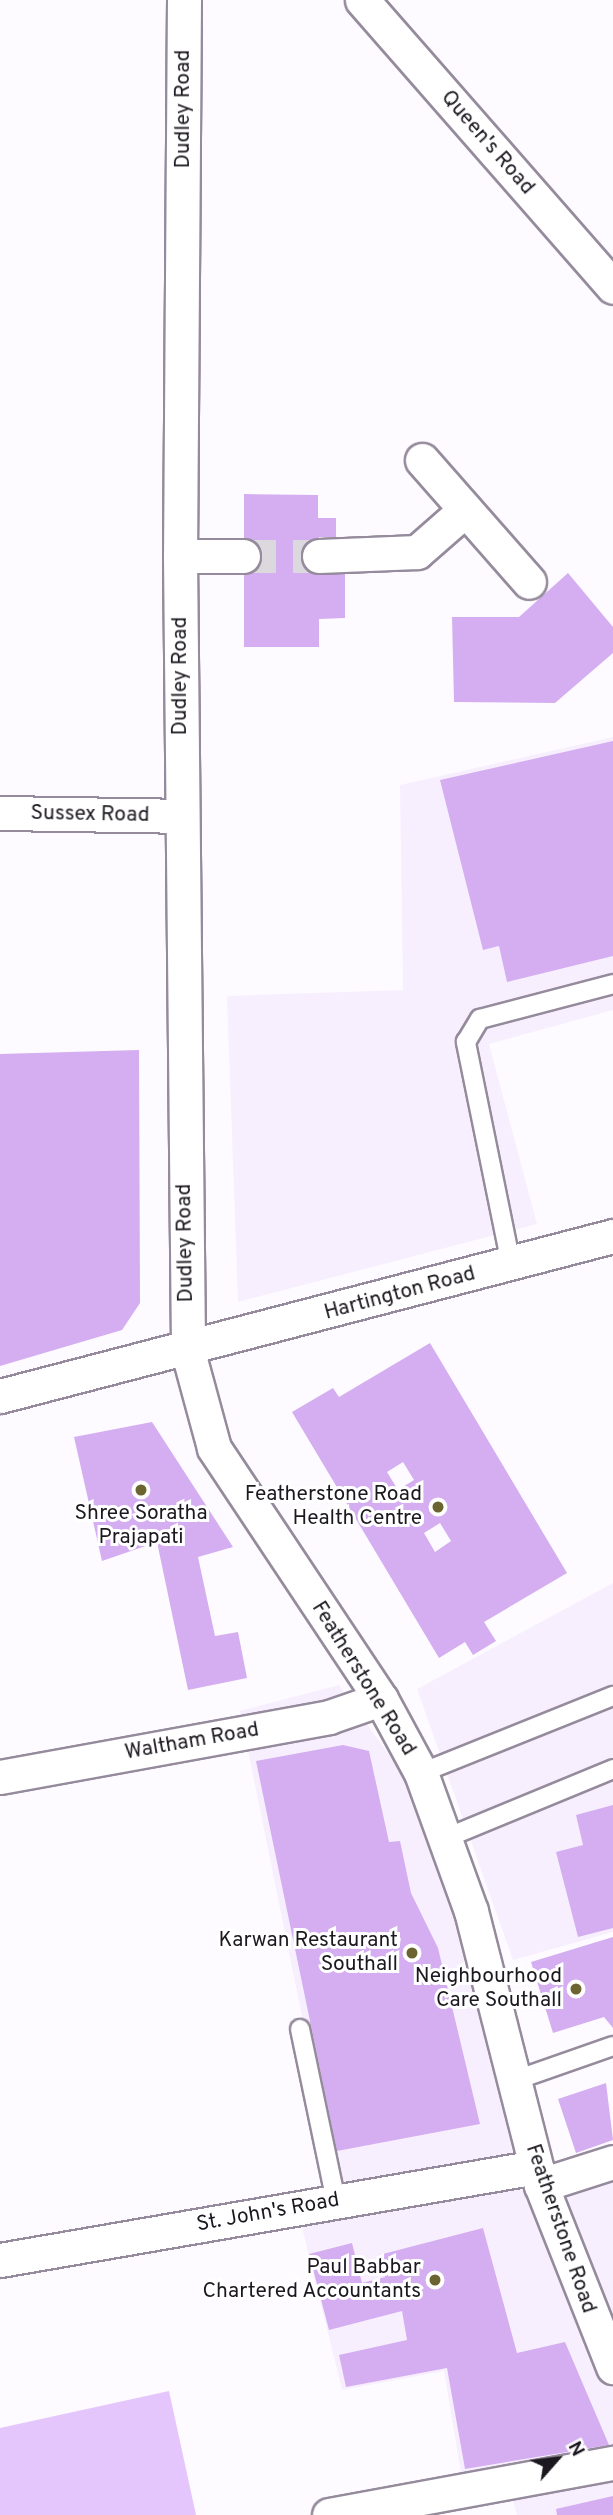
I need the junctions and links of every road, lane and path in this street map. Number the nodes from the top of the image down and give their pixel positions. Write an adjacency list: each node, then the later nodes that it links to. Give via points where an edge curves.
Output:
1 (184, 0): 6 (street, Dudley Road)
2 (362, 0): 3 (street, Queen's Road)
3 (613, 287)
4 (422, 460): 5 (street)
5 (465, 510): 8 (street, via 417,552); 9 (street)
6 (180, 556): 7 (street); 11 (street, Dudley Road)
7 (243, 556)
8 (319, 556)
9 (529, 582)
10 (0, 813): 11 (street, Sussex Road)
11 (181, 816): 15 (street, Dudley Road)
12 (613, 984): 14 (lane, via 480,1018 467,1042)
13 (613, 1236): 14 (street, Hartington Road)
14 (511, 1264): 15 (street, Hartington Road)
15 (188, 1352): 16 (street); 18 (street, Featherstone Road, via 214,1448)
16 (0, 1396)
17 (613, 1696): 20 (lane)
18 (381, 1699): 20 (street, Featherstone Road); 21 (street, Waltham Road, via 329,1717)
19 (613, 1769): 22 (lane)
20 (421, 1773): 22 (street, Featherstone Road)
21 (0, 1777)
22 (446, 1838): 25 (street, Featherstone Road, via 471,1911)
23 (300, 2029): 28 (lane)
24 (613, 2046): 25 (lane)
25 (513, 2081): 27 (street, Featherstone Road)
26 (613, 2162): 27 (street, St. John's Road)
27 (538, 2176): 28 (street, St. John's Road); 30 (street, Featherstone Road)
28 (336, 2201): 29 (street, St. John's Road)
29 (0, 2260)
30 (613, 2367)
31 (613, 2463): 32 (street)
32 (329, 2515)

